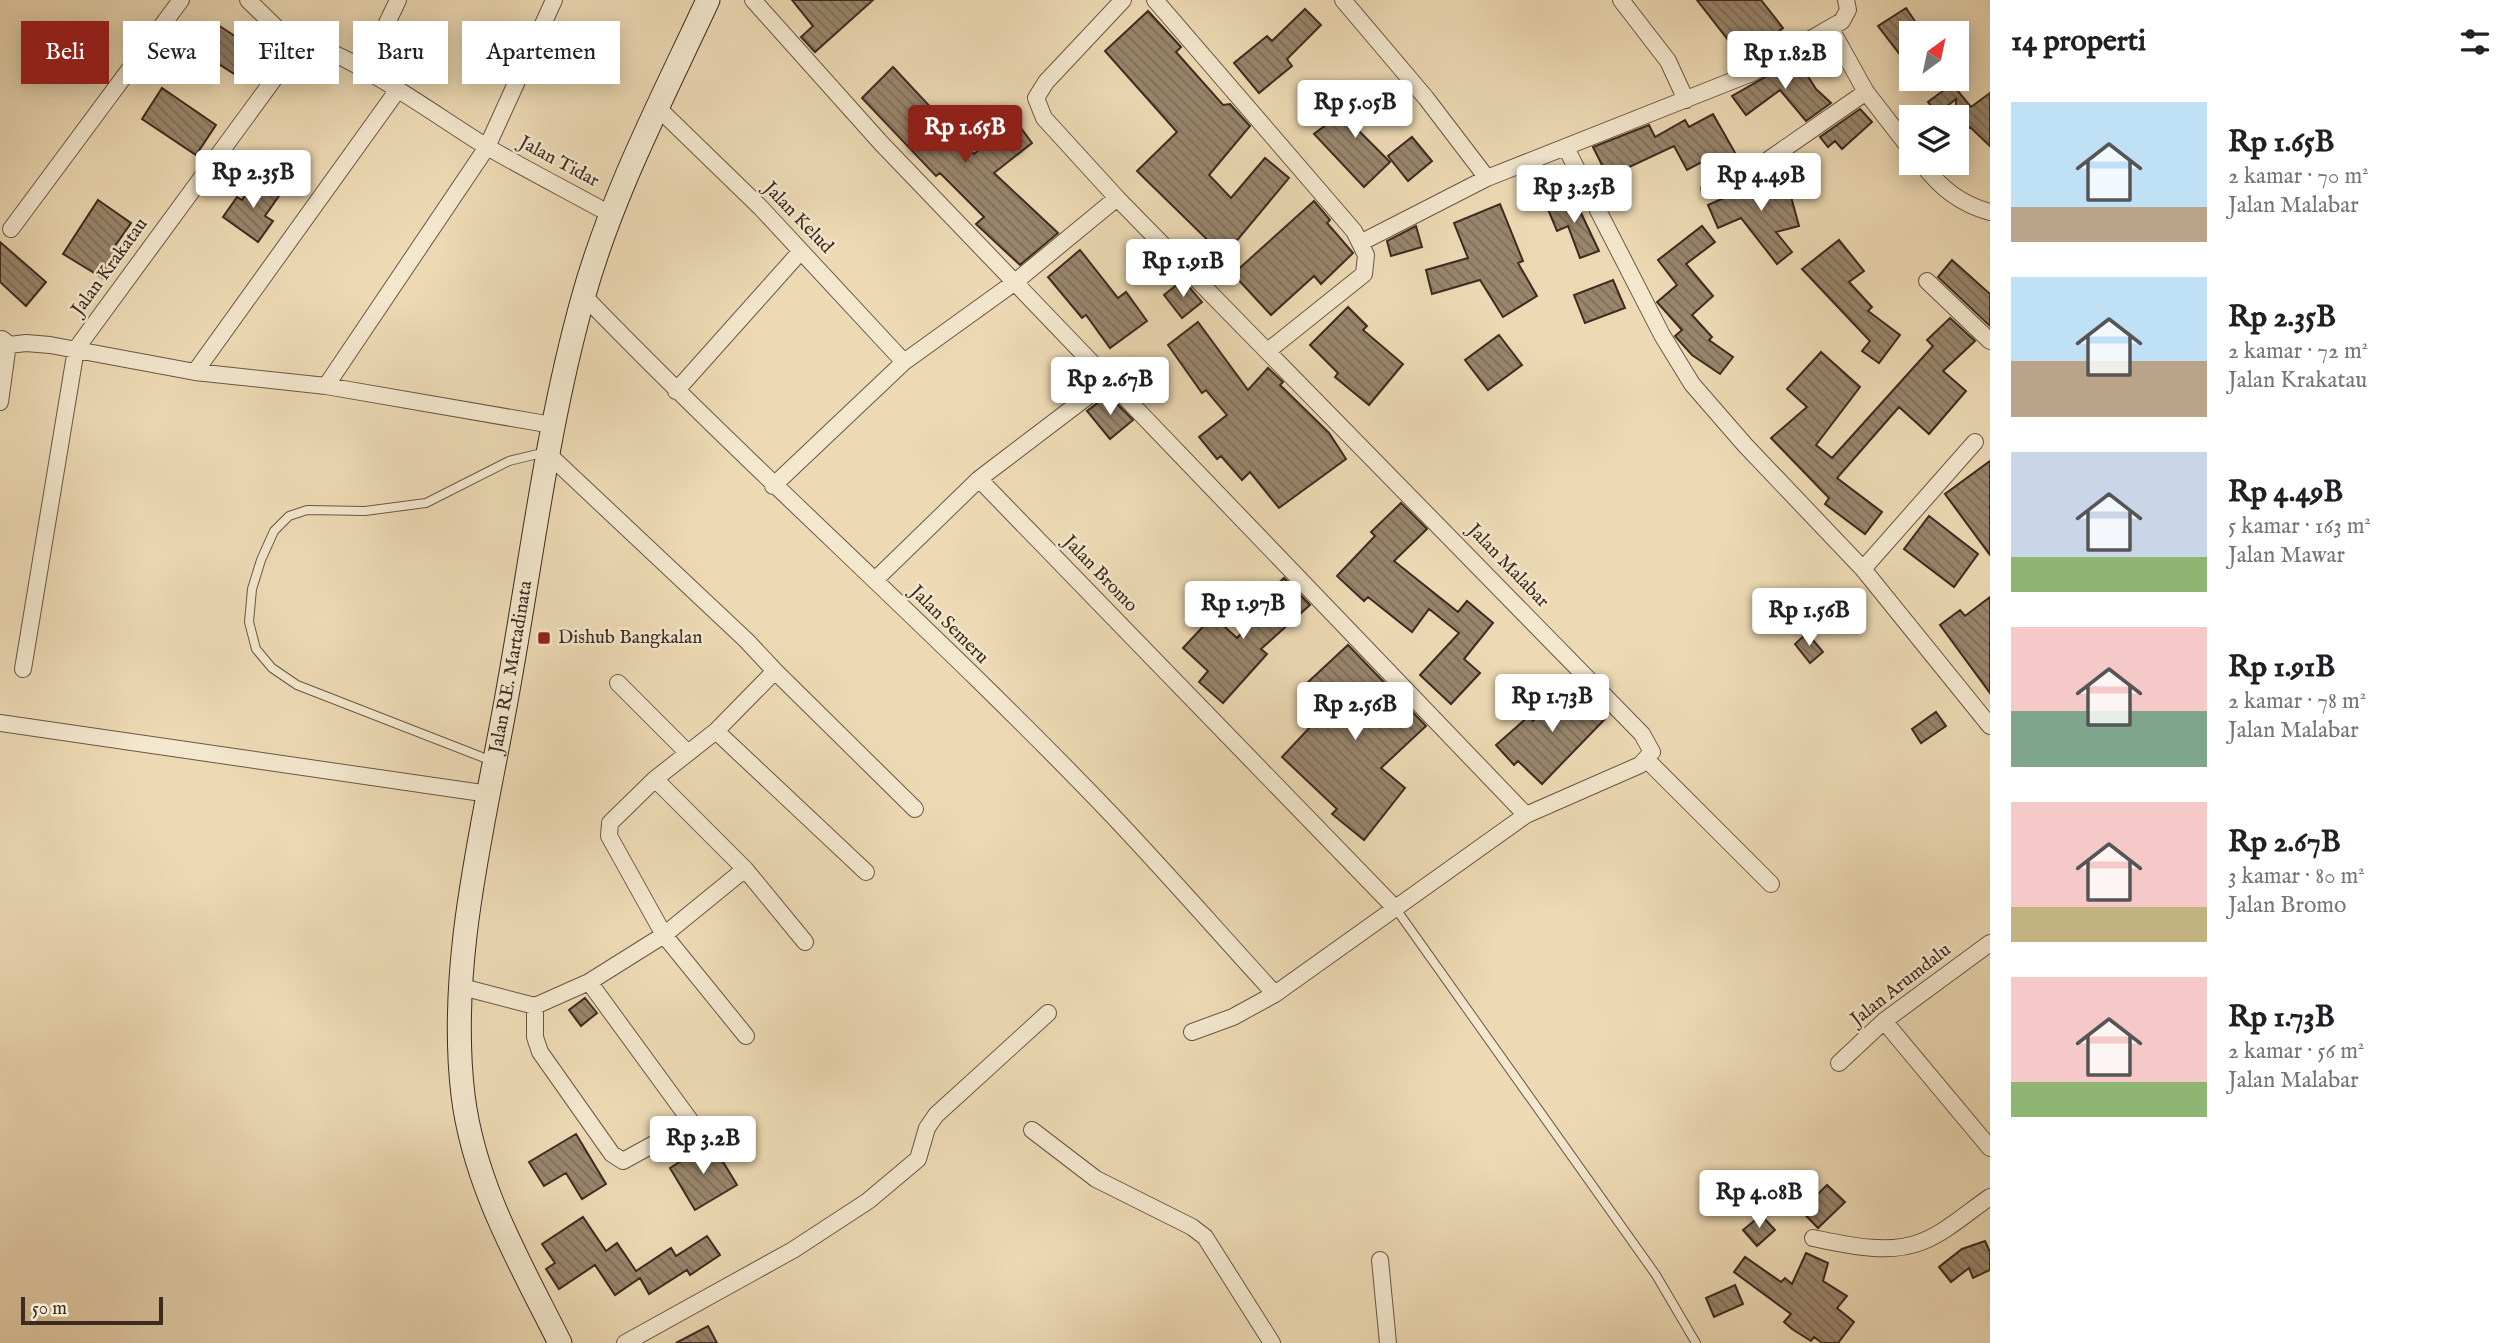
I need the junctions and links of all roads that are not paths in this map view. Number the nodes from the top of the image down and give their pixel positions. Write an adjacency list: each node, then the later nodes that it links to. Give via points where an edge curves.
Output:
1 (181, 0): 30 (street)
2 (249, 0): 12 (street)
3 (398, 0): 13 (street)
4 (554, 0): 22 (street)
5 (708, 0): 20 (main road, Jalan RE. Martadinata)
6 (753, 0): 34 (street, via 881,143)
7 (1123, 0): 27 (street, Jalan Malabar, via 1036,98 1044,118)
8 (1155, 0): 31 (street)
9 (1343, 0): 25 (street)
10 (1620, 0): 19 (street, via 1668,61)
11 (1846, 0): 14 (street, via 1848,10)
12 (270, 21)
13 (388, 21)
14 (1831, 29): 18 (street); 19 (street, via 1752,74)
15 (269, 84): 38 (street, Jalan Krakatau)
16 (387, 84): 17 (street)
17 (397, 91): 22 (street); 41 (street)
18 (1866, 92): 21 (street); 26 (street, via 1769,160)
19 (1686, 100): 23 (street)
20 (658, 107): 29 (main road, Jalan RE. Martadinata); 32 (street, Jalan Kelud)
21 (1899, 134)
22 (487, 148): 29 (street, Jalan Tidar); 43 (street)
23 (1566, 148): 25 (street); 51 (street, via 1692,384)
24 (1931, 175): 28 (street, via 1965,205)
25 (1486, 178): 31 (street)
26 (1709, 189)
27 (1117, 198): 34 (street); 39 (street, Jalan Malabar)
28 (1990, 212)
29 (610, 214): 35 (main road, Jalan RE. Martadinata)
30 (11, 229)
31 (1362, 242): 39 (street, via 1367,260 1364,274)
32 (801, 251): 40 (street, Jalan Kelud); 44 (street)
33 (1927, 281): 36 (street)
34 (1015, 282): 40 (street); 42 (street)
35 (584, 296): 44 (street, Jalan Semeru); 46 (main road, Jalan RE. Martadinata)
36 (1990, 341)
37 (3, 343): 38 (street); 45 (street)
38 (76, 349): 41 (street); 53 (street)
39 (1269, 351): 60 (street, Jalan Malabar, via 1642,734 1651,752)
40 (905, 362): 50 (street)
41 (194, 372): 43 (street)
42 (1108, 381): 49 (street); 65 (street)
43 (326, 386): 46 (street)
44 (676, 391): 50 (street, Jalan Semeru)
45 (0, 402)
46 (552, 425): 48 (main road, Jalan RE. Martadinata)
47 (1975, 442): 51 (street)
48 (546, 452): 54 (street); 61 (main road, Jalan RE. Martadinata); 61 (lane, via 509,461 426,503 365,511 296,512 274,531 252,589 249,622 256,649 272,668 297,685)
49 (979, 479): 52 (street); 69 (street, Jalan Bromo)
50 (773, 486): 52 (street, Jalan Semeru)
51 (1863, 569): 57 (street)
52 (875, 580): 75 (street, Jalan Semeru, via 1111,814)
53 (23, 669)
54 (775, 671): 58 (street); 64 (street)
55 (618, 682): 59 (street)
56 (0, 723): 63 (street)
57 (1990, 726)
58 (716, 732): 59 (street); 67 (street)
59 (687, 752): 62 (street)
60 (1647, 760): 65 (street); 68 (street)
61 (495, 762): 63 (main road, Jalan RE. Martadinata)
62 (655, 779): 66 (street); 70 (street, via 610,823 608,832)
63 (489, 794): 74 (main road, Jalan RE. Martadinata)
64 (915, 809)
65 (1526, 815): 69 (street)
66 (745, 869): 70 (street); 71 (street)
67 (866, 872)
68 (1771, 884)
69 (1396, 909): 75 (street); 91 (lane, via 1656,1275)
70 (664, 935): 73 (street); 80 (street)
71 (805, 942)
72 (1990, 943): 78 (street, Jalan Arumdalu)
73 (589, 982): 76 (street); 76 (street, via 692,1123 623,1161 612,1154 540,1052)
74 (461, 987): 76 (street); 87 (main road, Jalan RE. Martadinata, via 463,1093 475,1156 494,1211)
75 (1275, 994): 79 (street)
76 (535, 1006)
77 (1048, 1013): 88 (street, via 936,1115 918,1159 868,1201 793,1250)
78 (1884, 1021): 81 (street, Jalan Arumdalu); 83 (street)
79 (1192, 1032)
80 (746, 1036)
81 (1839, 1063)
82 (1032, 1130): 89 (street, via 1096,1179 1205,1237)
83 (1990, 1148)
84 (1990, 1198): 85 (street, via 1933,1236 1906,1247 1852,1246)
85 (1813, 1238)
86 (1380, 1260): 90 (street)
87 (559, 1343)
88 (625, 1343)
89 (1272, 1343)
90 (1388, 1343)
91 (1696, 1343)

